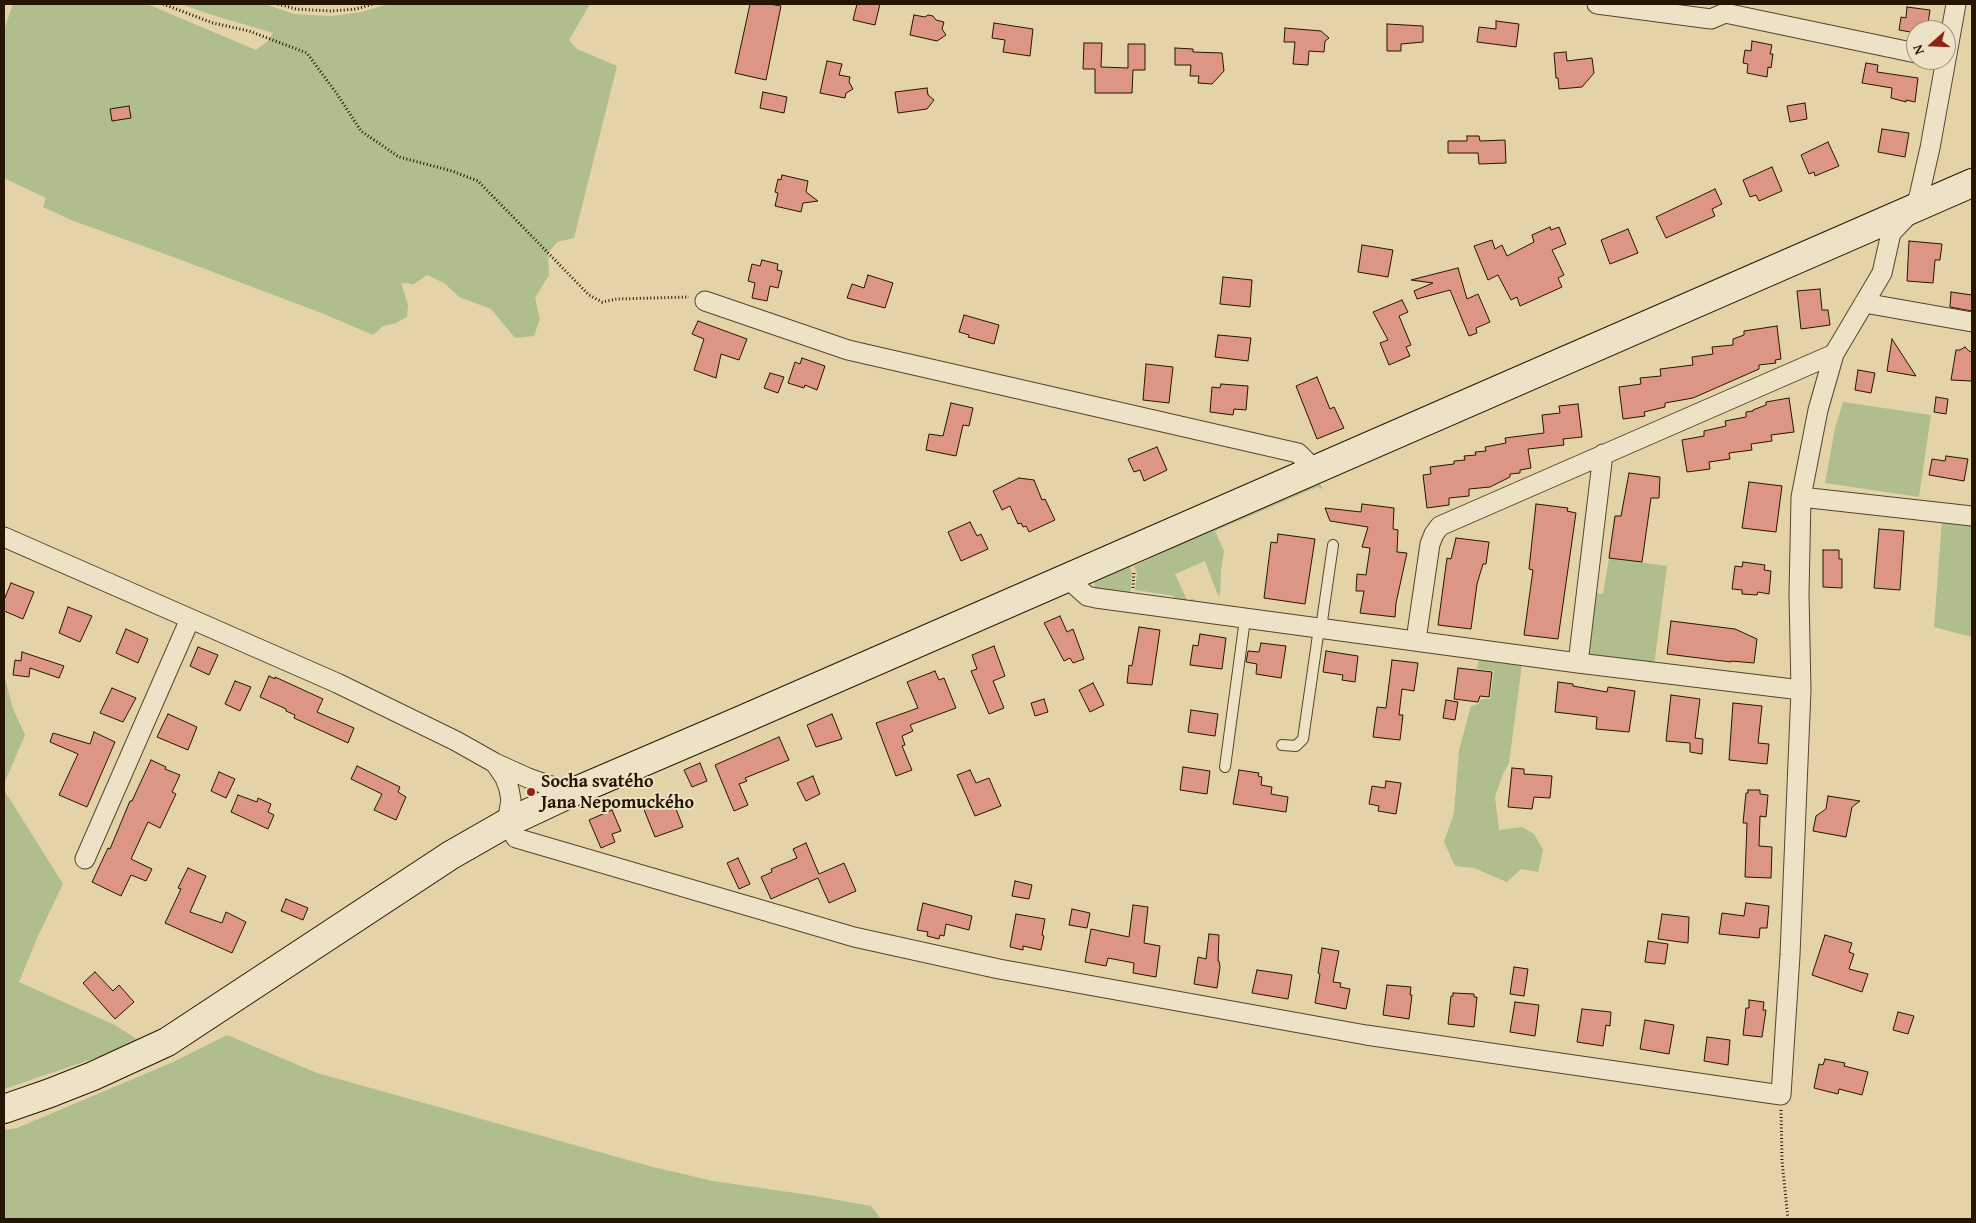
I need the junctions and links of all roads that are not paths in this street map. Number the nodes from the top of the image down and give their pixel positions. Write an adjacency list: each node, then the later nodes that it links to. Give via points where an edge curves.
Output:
1 (1597, 4): 3 (street, via 1711,19)
2 (1956, 4): 4 (street)
3 (1726, 8): 5 (street)
4 (1953, 20)
5 (1906, 51)
6 (1944, 70): 8 (street, via 1930,148)
7 (1972, 183): 8 (street)
8 (1914, 209): 10 (street, via 1891,234 1882,273); 14 (street)
9 (705, 301): 14 (street, via 848,350 1298,453)
10 (1864, 303): 11 (street); 12 (street)
11 (1972, 322)
12 (1834, 354): 13 (street); 15 (street, via 1818,410)
13 (1603, 454): 23 (street, via 1440,526 1430,544); 24 (street)
14 (1315, 470): 19 (street)
15 (1801, 497): 16 (street); 25 (street)
16 (1972, 516)
17 (4, 537): 20 (street)
18 (1333, 545): 22 (lane)
19 (1069, 577): 21 (street, via 1087,596); 29 (street)
20 (190, 618): 27 (street, via 337,683 456,740); 31 (street)
21 (1245, 619): 22 (street); 28 (lane)
22 (1320, 628): 23 (street); 26 (lane, via 1303,739 1296,746)
23 (1416, 640): 24 (street)
24 (1578, 663): 25 (street)
25 (1801, 690): 30 (street, via 1781,1095 1366,1035 998,969 854,937 516,838)
26 (1282, 745)
27 (495, 763): 29 (street); 30 (street, via 509,789 511,800)
28 (1226, 767)
29 (571, 793): 30 (street)
30 (507, 823): 32 (street, via 452,855 168,1042 94,1076)
31 (85, 859)
32 (4, 1108)

